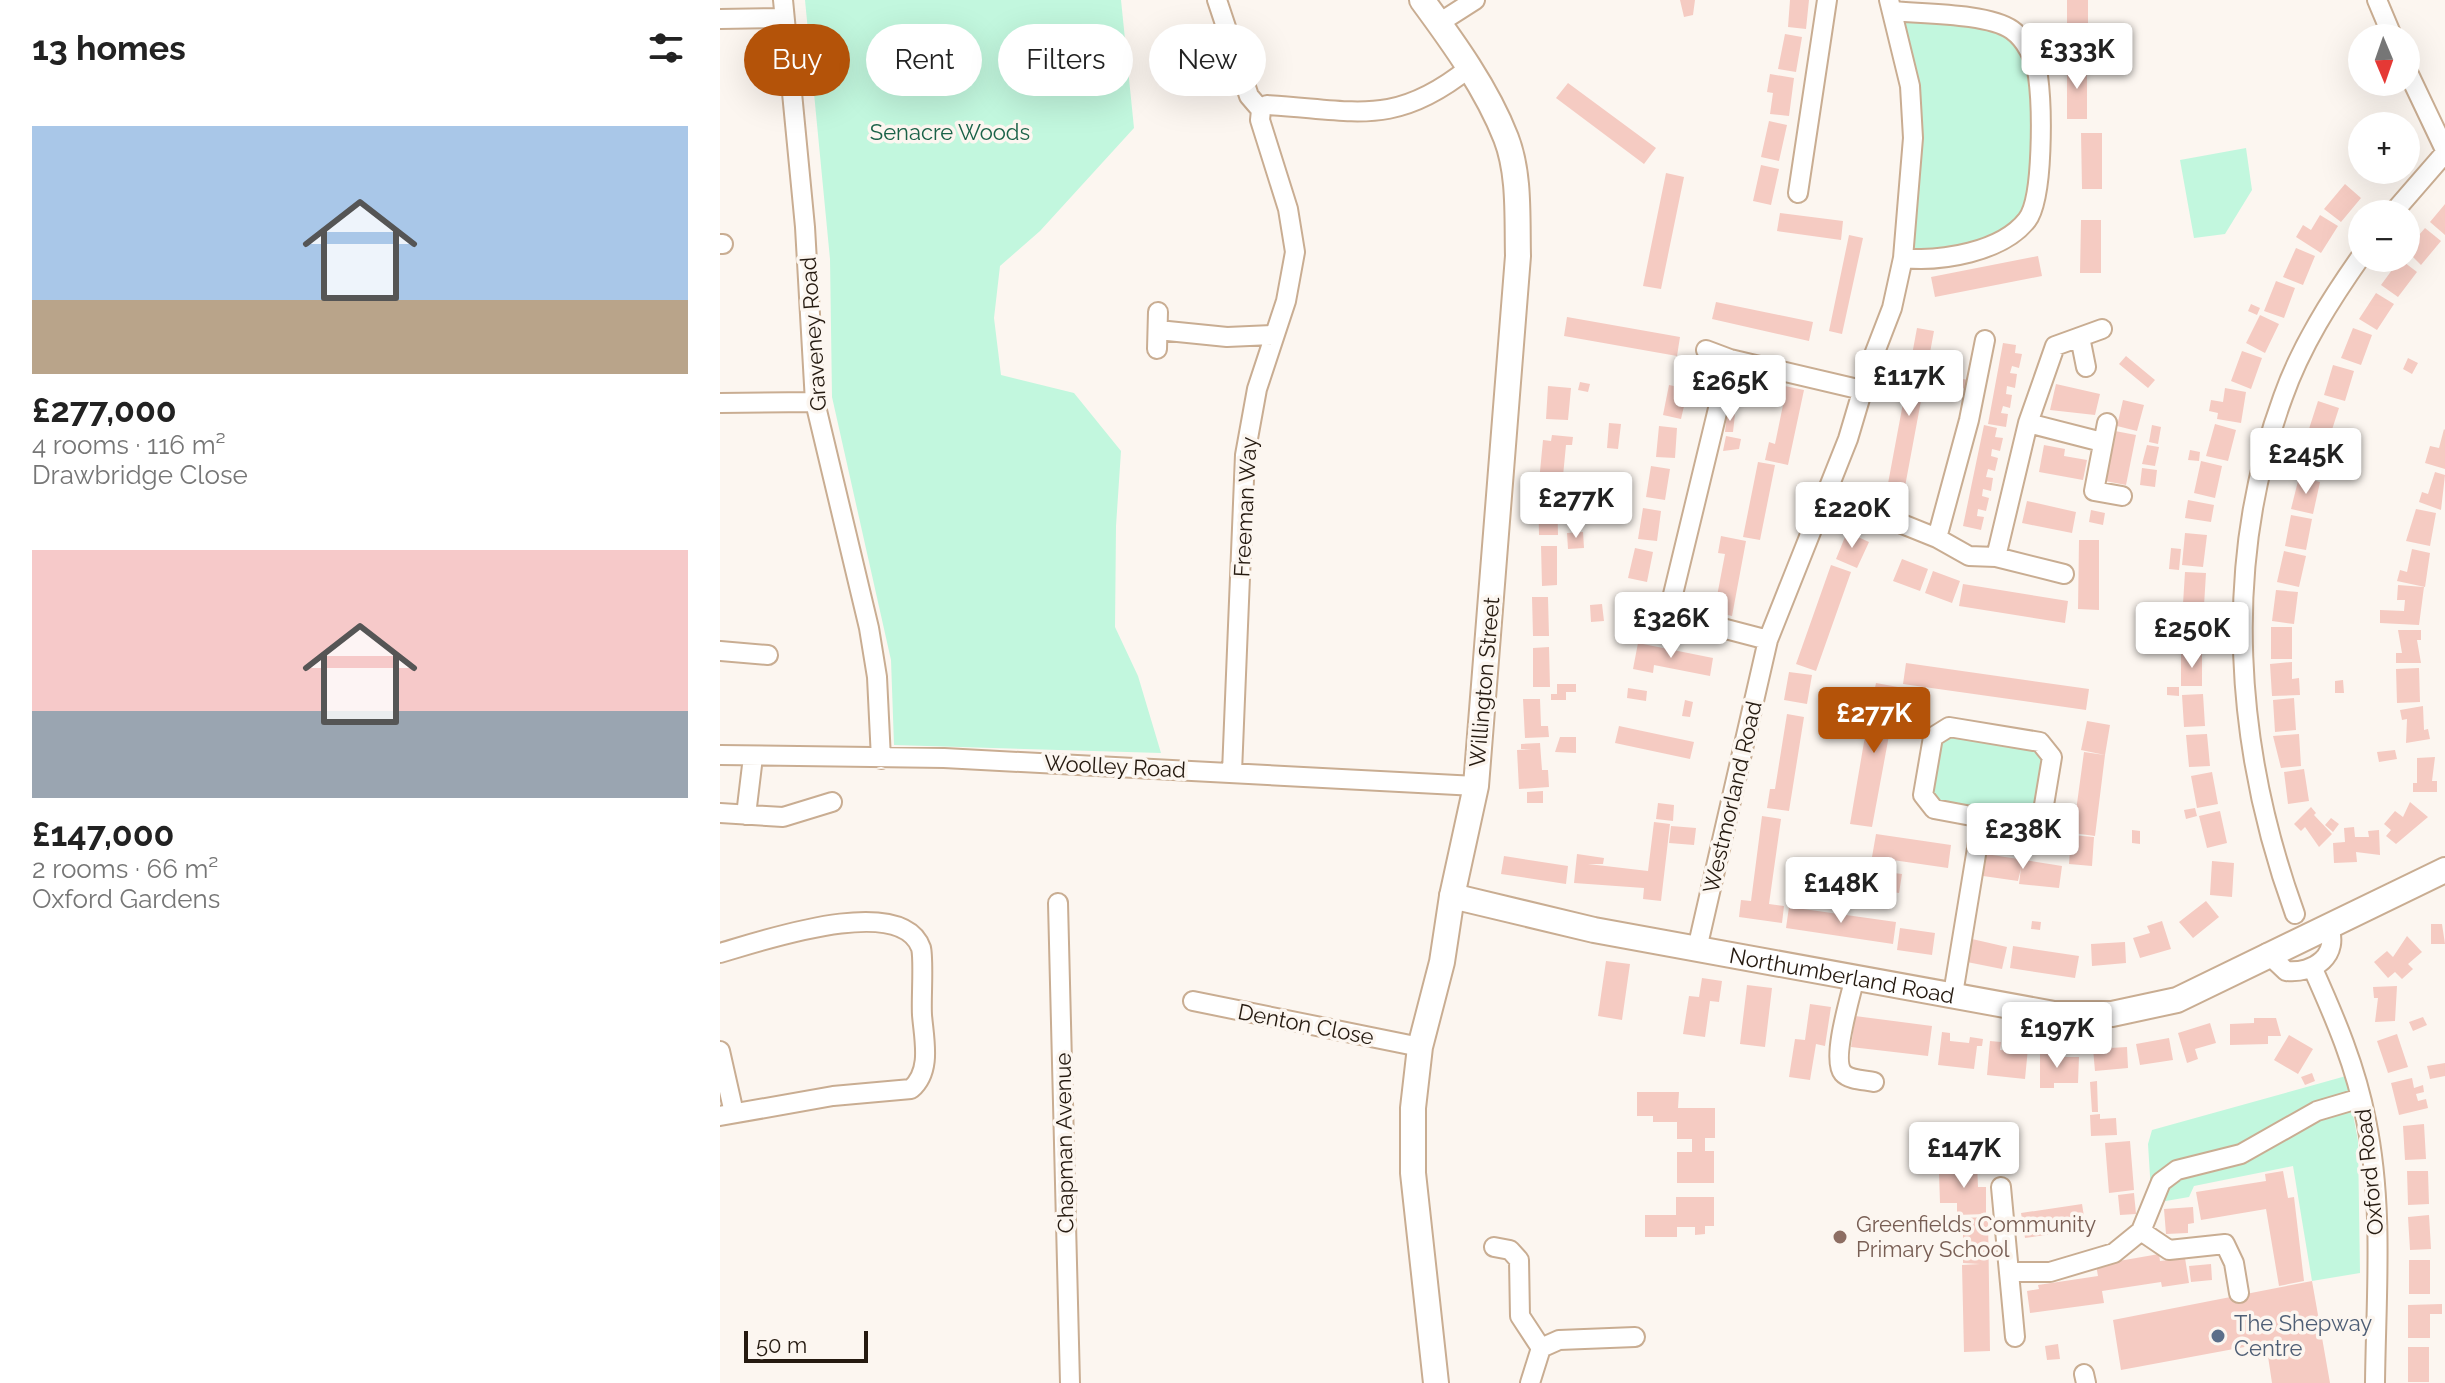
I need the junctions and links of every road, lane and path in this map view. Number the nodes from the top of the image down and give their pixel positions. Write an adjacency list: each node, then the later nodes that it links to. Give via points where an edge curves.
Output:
1 (1217, 0): 13 (street, Freeman Way, via 1249,96)
2 (1422, 0): 9 (street, Willington Street)
3 (1475, 0): 9 (street)
4 (1827, 0): 15 (street)
5 (2377, 0): 10 (street)
6 (1891, 6): 19 (street, Westmorland Road, via 1910,86 1913,138); 19 (street, via 2011,28 2029,49 2038,76 2039,157 2028,219 1988,246 1928,261)
7 (783, 9): 8 (street); 30 (street, Graveney Road, via 805,227)
8 (720, 19)
9 (1439, 23): 11 (street, Willington Street)
10 (2387, 24)
11 (1469, 68): 13 (street, via 1439,92 1384,112 1267,105); 49 (street, Willington Street, via 1507,140 1517,189 1518,256)
12 (2419, 96): 14 (street)
13 (1261, 110): 23 (street, Freeman Way, via 1295,252)
14 (2445, 151): 18 (street)
15 (1801, 173): 16 (street); 17 (street)
16 (1820, 178)
17 (1798, 193)
18 (2404, 200)
19 (1903, 258): 29 (street, Westmorland Road, via 1892,308)
20 (2352, 272): 57 (street, via 2306,346 2283,397 2262,466 2246,572 2243,658 2249,745 2266,825)
21 (2102, 329): 24 (street)
22 (1158, 330): 23 (street)
23 (1273, 335): 48 (street, Freeman Way, via 1245,455)
24 (2080, 337): 28 (street); 32 (street, via 2055,346)
25 (1985, 340): 37 (street)
26 (1706, 350): 27 (street)
27 (1730, 359): 29 (street); 41 (street)
28 (2086, 367)
29 (1862, 390): 35 (street, Westmorland Road)
30 (815, 402): 31 (street); 47 (street, Graveney Road, via 869,628)
31 (720, 403)
32 (2028, 423): 34 (street); 38 (street)
33 (2107, 423): 34 (street)
34 (2102, 442): 36 (street, via 2094,491)
35 (1825, 493): 37 (street); 42 (street, Westmorland Road)
36 (2122, 496)
37 (1937, 538): 38 (street, via 1969,556)
38 (1996, 557): 39 (street)
39 (2064, 574)
40 (1634, 605): 41 (street)
41 (1668, 615): 42 (street)
42 (1768, 640): 59 (street, Westmorland Road)
43 (720, 651): 44 (street)
44 (768, 655)
45 (720, 755): 46 (street, Woolley Road)
46 (753, 757): 47 (street, Woolley Road); 52 (street)
47 (881, 759): 48 (street, Woolley Road)
48 (1232, 772): 49 (street, Woolley Road)
49 (1476, 786): 55 (street, Willington Street)
50 (832, 802): 52 (street, via 783,817)
51 (720, 813): 52 (street)
52 (746, 815)
53 (1982, 818): 53 (street, via 1926,803 1933,737 1940,730 1949,727 2040,742 2052,757 2042,817 2025,826); 64 (street)
54 (2445, 870): 58 (street, Northumberland Road)
55 (1452, 896): 59 (street, Northumberland Road); 66 (street, Willington Street)
56 (1058, 903): 79 (street, Chapman Avenue)
57 (2295, 914)
58 (2328, 925): 61 (street, Northumberland Road); 62 (street, via 2330,947)
59 (1697, 949): 63 (street, Northumberland Road)
60 (720, 953): 70 (street, via 806,928 878,923 898,925 922,949 925,1069 911,1089)
61 (2267, 953): 62 (street, via 2286,971); 64 (street, Northumberland Road, via 2177,1000 2112,1014 2054,1014)
62 (2313, 969): 69 (street, Oxford Road)
63 (1855, 977): 64 (street, Northumberland Road); 68 (street, via 1839,1049 1840,1070)
64 (1953, 994)
65 (1193, 1001): 66 (street, Denton Close)
66 (1420, 1047): 80 (street, Willington Street, via 1413,1173)
67 (720, 1051): 70 (street)
68 (1874, 1082)
69 (2361, 1098): 72 (street, via 2317,1111 2241,1154 2177,1170 2161,1182); 82 (street, Oxford Road, via 2377,1198)
70 (727, 1114)
71 (2001, 1187): 74 (street)
72 (2141, 1231): 74 (street, via 2114,1253 2050,1272); 75 (street, via 2169,1250 2225,1244)
73 (1494, 1247): 78 (street, via 1510,1250 1519,1260 1520,1316)
74 (2009, 1272): 77 (street)
75 (2239, 1293)
76 (1635, 1337): 78 (street, via 1559,1340)
77 (2015, 1337)
78 (1541, 1348): 81 (street)
79 (1070, 1383)
80 (1436, 1383)
81 (1530, 1383)
82 (2375, 1383)

